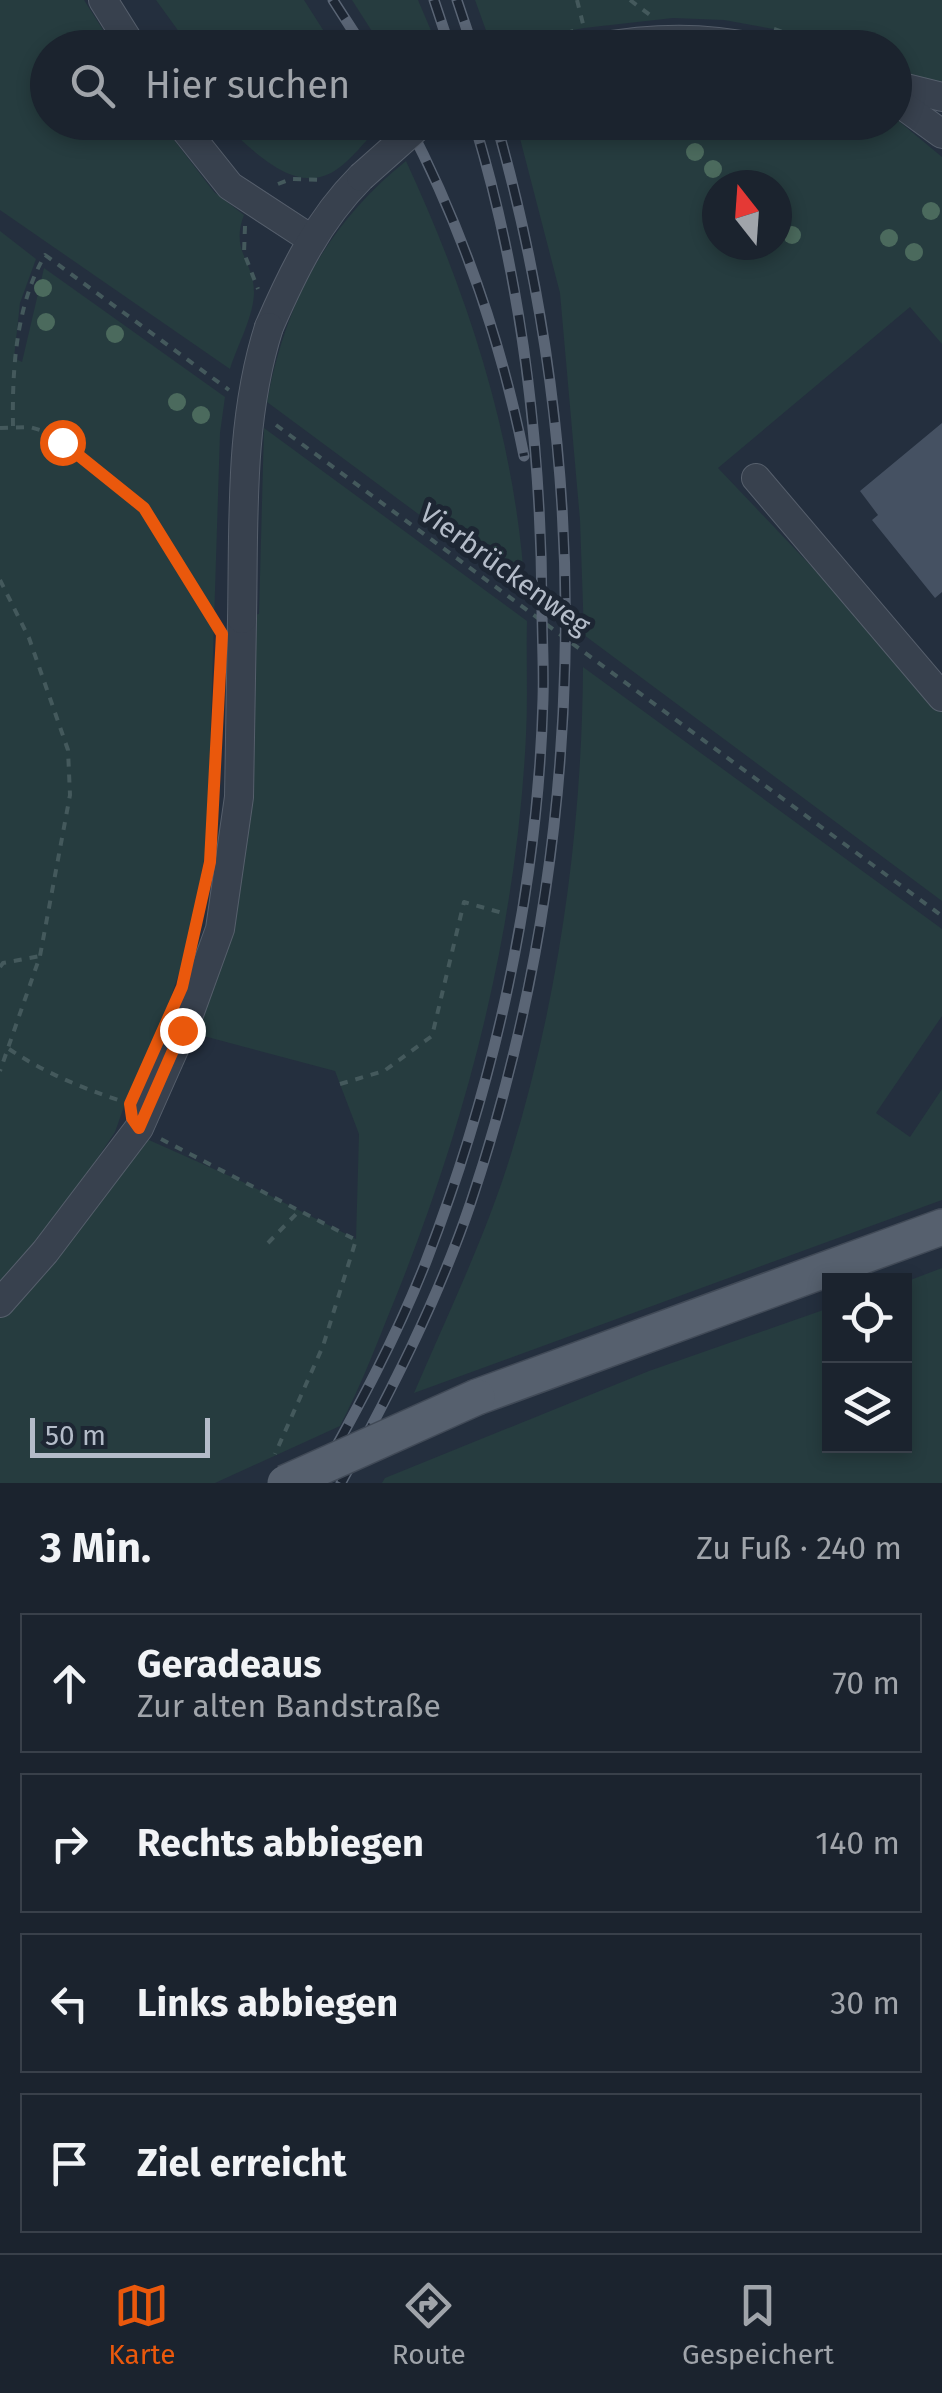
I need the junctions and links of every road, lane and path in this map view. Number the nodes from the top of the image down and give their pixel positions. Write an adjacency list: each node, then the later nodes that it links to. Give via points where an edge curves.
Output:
1 (103, 0): 5 (street)
2 (578, 0): 6 (path, via 584,28)
3 (630, 0): 4 (path)
4 (657, 20)
5 (121, 30)
6 (576, 30)
7 (912, 90): 8 (street)
8 (942, 97)
9 (912, 112): 10 (street)
10 (942, 134)
11 (193, 140): 13 (street, via 230,186)
12 (402, 140): 13 (street, bridge, via 344,194)
13 (311, 239): 20 (street, bridge, via 269,327 249,406)
14 (237, 396): 16 (path, via 45,254 24,308)
15 (269, 420): 23 (path, Vierbrückenweg)
16 (12, 426): 17 (path); 20 (path, via 46,432 120,486)
17 (0, 428)
18 (756, 478): 21 (street)
19 (0, 580): 24 (path, via 29,638 68,750 70,795)
20 (229, 622): 29 (street, via 240,797 220,928)
21 (942, 697)
22 (506, 914): 28 (path, via 464,902 432,1036 384,1071)
23 (942, 916)
24 (40, 956): 25 (path); 26 (path)
25 (0, 968)
26 (9, 1049): 27 (path); 29 (path, via 75,1086 130,1104)
27 (0, 1072)
28 (340, 1084)
29 (139, 1128): 30 (path); 33 (street)
30 (299, 1211): 32 (path); 34 (path, via 356,1240)
31 (942, 1227): 34 (main road, bridge)
32 (268, 1243)
33 (0, 1303)
34 (280, 1469)

